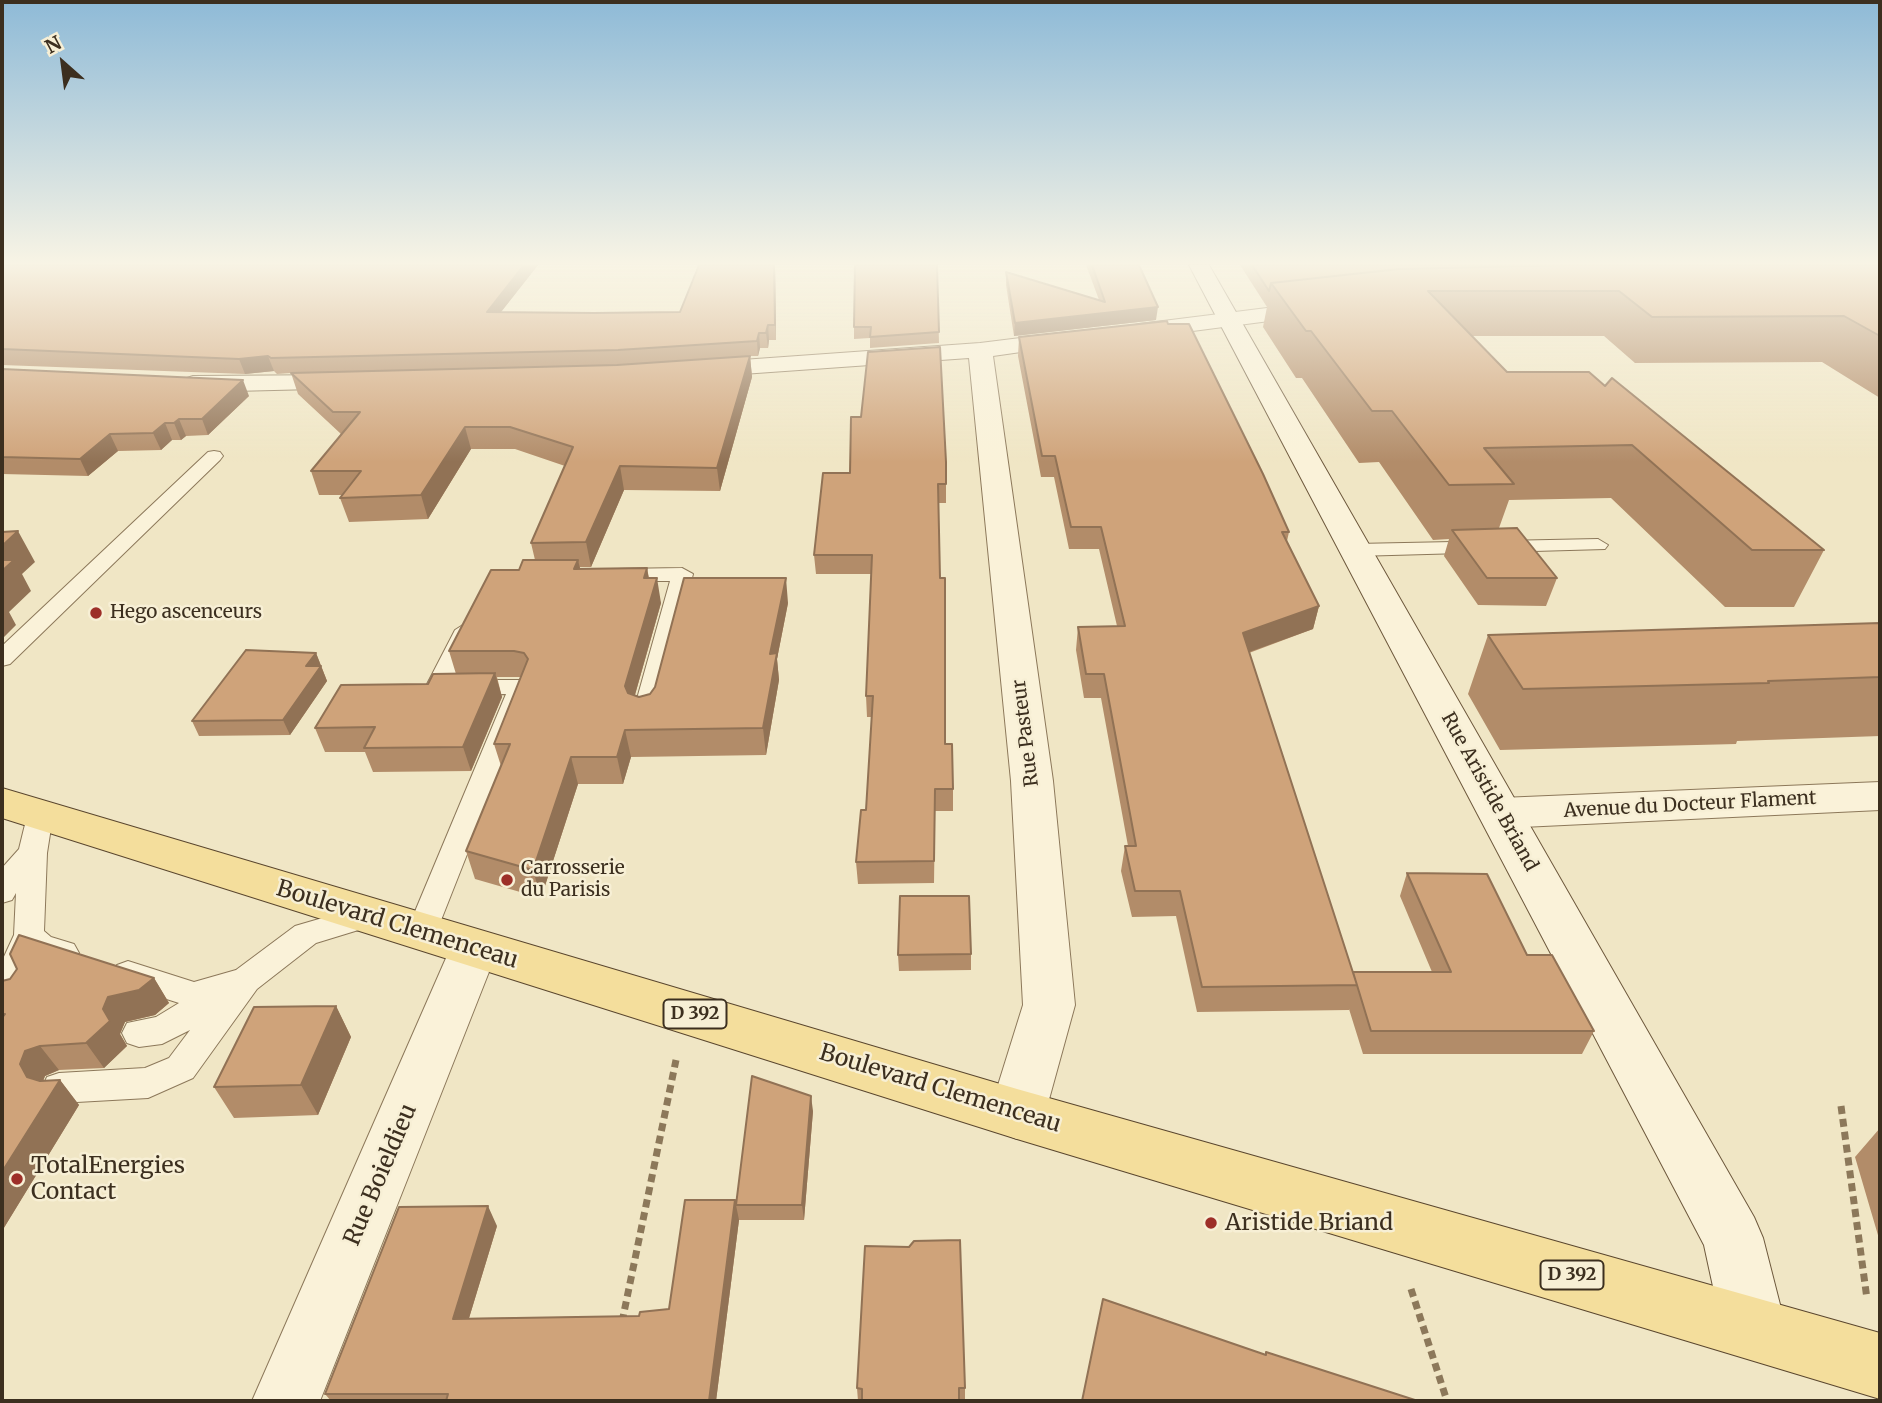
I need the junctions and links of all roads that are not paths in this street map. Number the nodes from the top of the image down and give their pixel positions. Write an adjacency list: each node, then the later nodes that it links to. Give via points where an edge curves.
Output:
1 (1139, 330): 3 (street)
2 (1236, 330): 11 (street, Rue Aristide Briand)
3 (1117, 333)
4 (1090, 337): 5 (street)
5 (980, 350): 6 (street); 28 (street, Rue Pasteur, via 1032,781 1049,1005)
6 (677, 372)
7 (365, 382): 8 (street)
8 (176, 383)
9 (214, 456): 14 (lane)
10 (1598, 545): 11 (lane)
11 (1356, 550): 17 (street, Rue Aristide Briand)
12 (587, 576): 15 (lane, via 682,575)
13 (474, 614): 21 (lane, via 437,688 522,687)
14 (2, 659)
15 (645, 713)
16 (1880, 796): 17 (street, Avenue du Docteur Flament)
17 (1501, 813): 29 (street, Rue Aristide Briand, via 1733,1238)
18 (24, 824): 19 (lane, via 15,870); 20 (main road, Boulevard Clemenceau / D 392); 22 (lane)
19 (2, 892)
20 (367, 916): 21 (main road, Boulevard Clemenceau / D 392); 24 (lane, via 306,934)
21 (421, 933): 23 (main road, Boulevard Clemenceau / D 392)
22 (29, 935): 24 (lane, via 53,950 194,995); 25 (lane, via 8,981)
23 (474, 949): 28 (main road, Boulevard Clemenceau / D 392); 31 (street, Rue Boieldieu)
24 (246, 980): 26 (lane, via 162,1030); 27 (lane, via 181,1068 148,1083)
25 (16, 992)
26 (139, 1033)
27 (59, 1088)
28 (1017, 1114): 29 (main road, Boulevard Clemenceau / D 392)
29 (1754, 1328): 30 (main road, Boulevard Clemenceau / D 392)
30 (1878, 1366)
31 (286, 1401)

